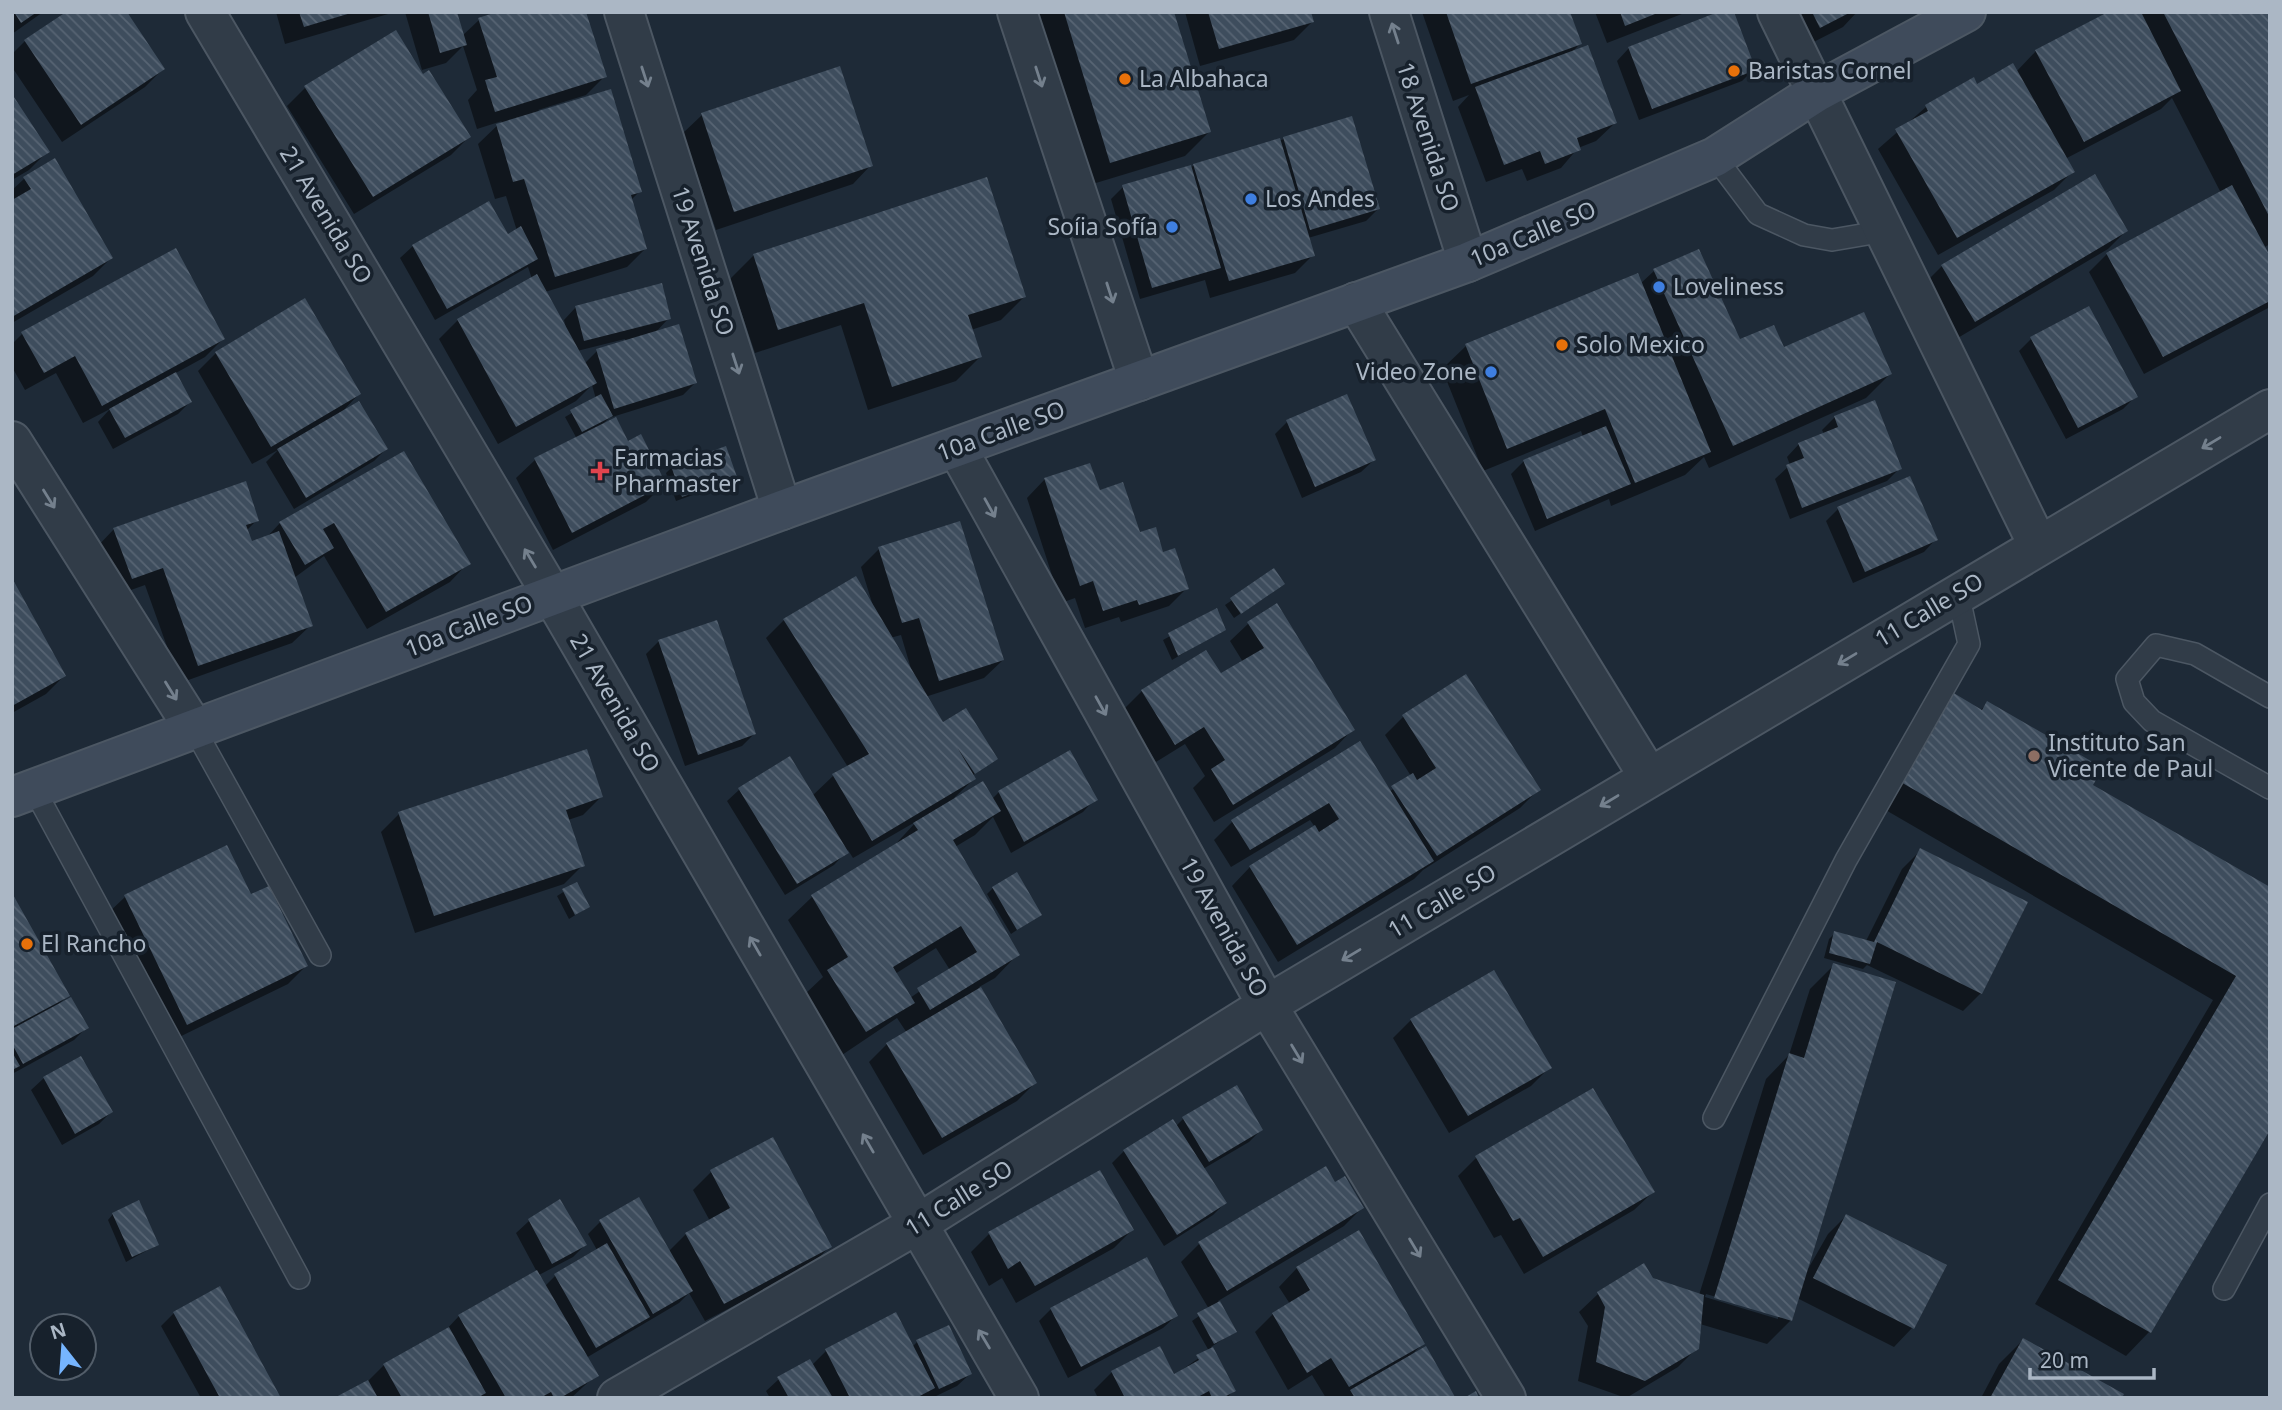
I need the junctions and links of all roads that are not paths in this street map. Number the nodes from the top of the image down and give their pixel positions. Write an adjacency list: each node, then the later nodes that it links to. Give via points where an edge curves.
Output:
1 (205, 12): 19 (street, 21 Avenida SO, one-way to 1)
2 (624, 12): 16 (street, 19 Avenida SO, one-way to 16)
3 (1017, 12): 12 (street, one-way to 12)
4 (1389, 12): 10 (street, 18 Avenida SO, one-way to 4)
5 (1777, 12): 7 (street)
6 (1966, 12): 7 (street, 10a Calle SO)
7 (1817, 92): 8 (street, 10a Calle SO); 9 (street)
8 (1715, 157): 9 (lane, via 1758,214 1804,235 1832,240); 10 (street, 10a Calle SO)
9 (1885, 231): 17 (street)
10 (1468, 262): 11 (street, 10a Calle SO)
11 (1356, 302): 12 (street, 10a Calle SO); 22 (street)
12 (1139, 381): 15 (street, 10a Calle SO)
13 (2270, 408): 17 (street, 11 Calle SO, one-way to 17)
14 (12, 441): 21 (street, one-way to 21)
15 (957, 448): 16 (street, 10a Calle SO); 26 (street, 19 Avenida SO, one-way to 26)
16 (782, 510): 19 (street, 10a Calle SO)
17 (2038, 545): 18 (street, 11 Calle SO)
18 (1958, 593): 22 (street, 11 Calle SO, one-way to 22); 27 (lane, via 1969,644 1846,860)
19 (552, 595): 21 (street, 10a Calle SO); 29 (street, 21 Avenida SO, one-way to 19)
20 (2270, 697): 23 (lane, via 2195,654 2156,645 2127,679 2134,702 2152,721)
21 (195, 730): 24 (street, 10a Calle SO); 25 (lane)
22 (1650, 777): 26 (street, 11 Calle SO, one-way to 26)
23 (2270, 788)
24 (23, 793): 30 (lane)
25 (320, 955)
26 (1267, 1005): 29 (street, 11 Calle SO); 34 (street, 19 Avenida SO, one-way to 34)
27 (1714, 1118)
28 (2270, 1204): 31 (lane)
29 (916, 1226): 32 (street, 11 Calle SO); 33 (street, 21 Avenida SO, one-way to 29)
30 (299, 1278)
31 (2224, 1289)
32 (617, 1398)
33 (1018, 1398)
34 (1506, 1398)

